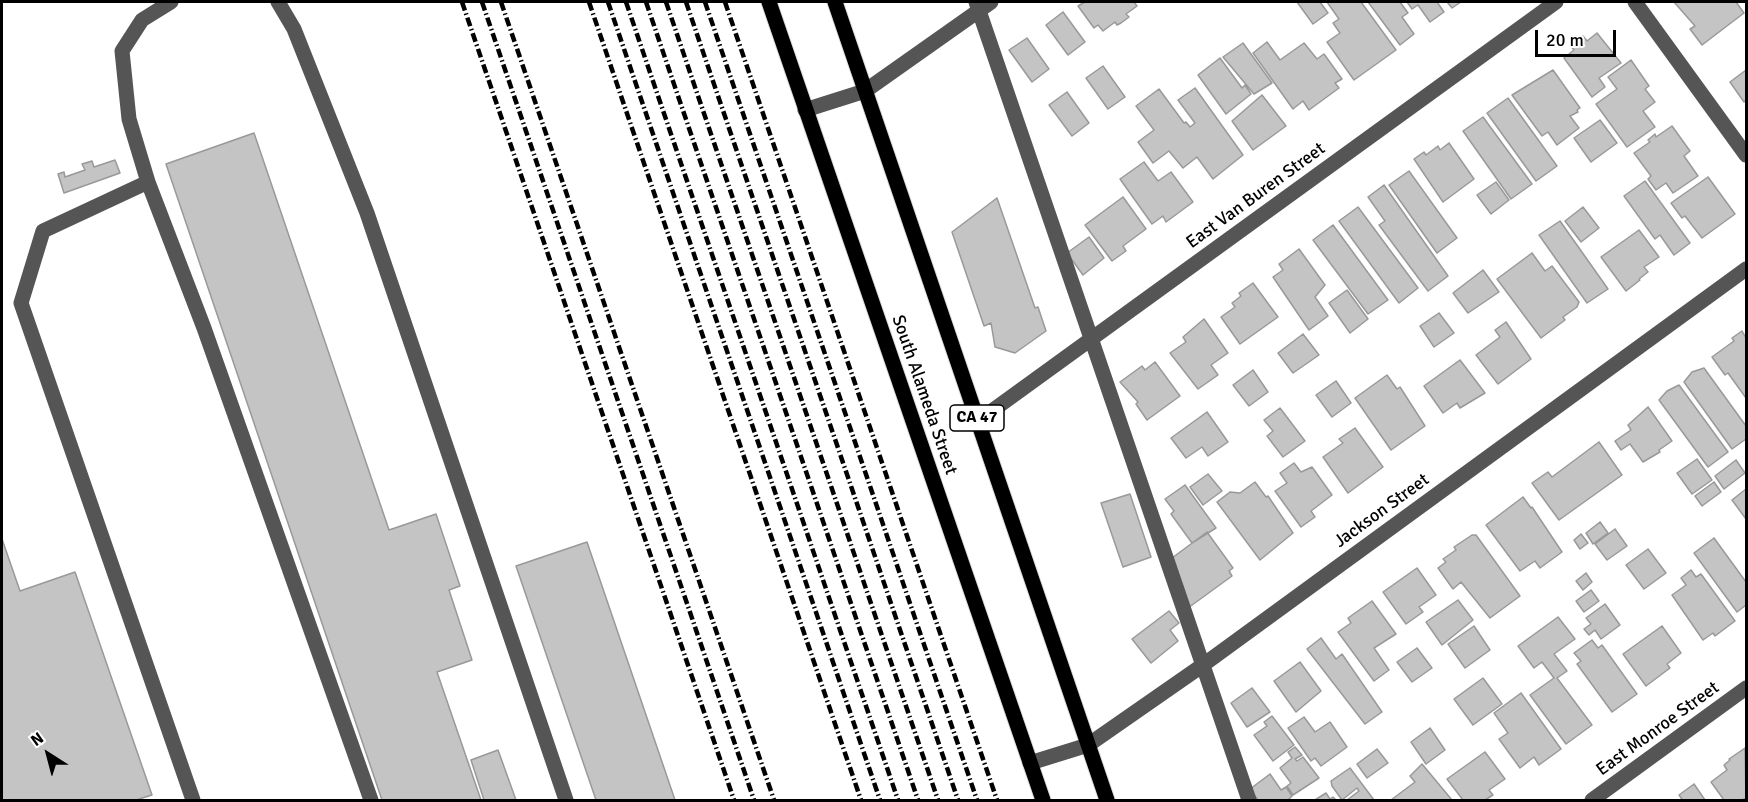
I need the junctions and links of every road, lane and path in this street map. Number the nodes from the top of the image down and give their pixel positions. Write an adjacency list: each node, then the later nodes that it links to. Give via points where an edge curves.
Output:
1 (171, 2): 11 (street, via 142,20 122,51 129,119)
2 (278, 2): 21 (street, via 294,29 368,213)
3 (769, 2): 9 (main road, South Alameda Street)
4 (835, 2): 8 (main road, CA 47)
5 (1556, 2): 13 (street, East Van Buren Street)
6 (1635, 2): 10 (street)
7 (982, 4): 8 (street); 13 (street)
8 (865, 91): 9 (street); 14 (main road, CA 47)
9 (805, 110): 18 (main road, South Alameda Street)
10 (1746, 155)
11 (148, 182): 19 (street, via 43,231 21,303); 20 (street, via 204,328)
12 (1746, 270): 15 (street, Jackson Street)
13 (1092, 340): 14 (street, East Van Buren Street); 15 (street)
14 (978, 421): 17 (main road, CA 47)
15 (1203, 665): 17 (street, Jackson Street); 24 (street)
16 (1746, 688): 25 (street, East Monroe Street)
17 (1088, 745): 18 (street, Jackson Street); 23 (main road, CA 47)
18 (1030, 763): 22 (main road, South Alameda Street)
19 (193, 801)
20 (371, 801)
21 (566, 801)
22 (1043, 801)
23 (1107, 801)
24 (1249, 801)
25 (1592, 801)

